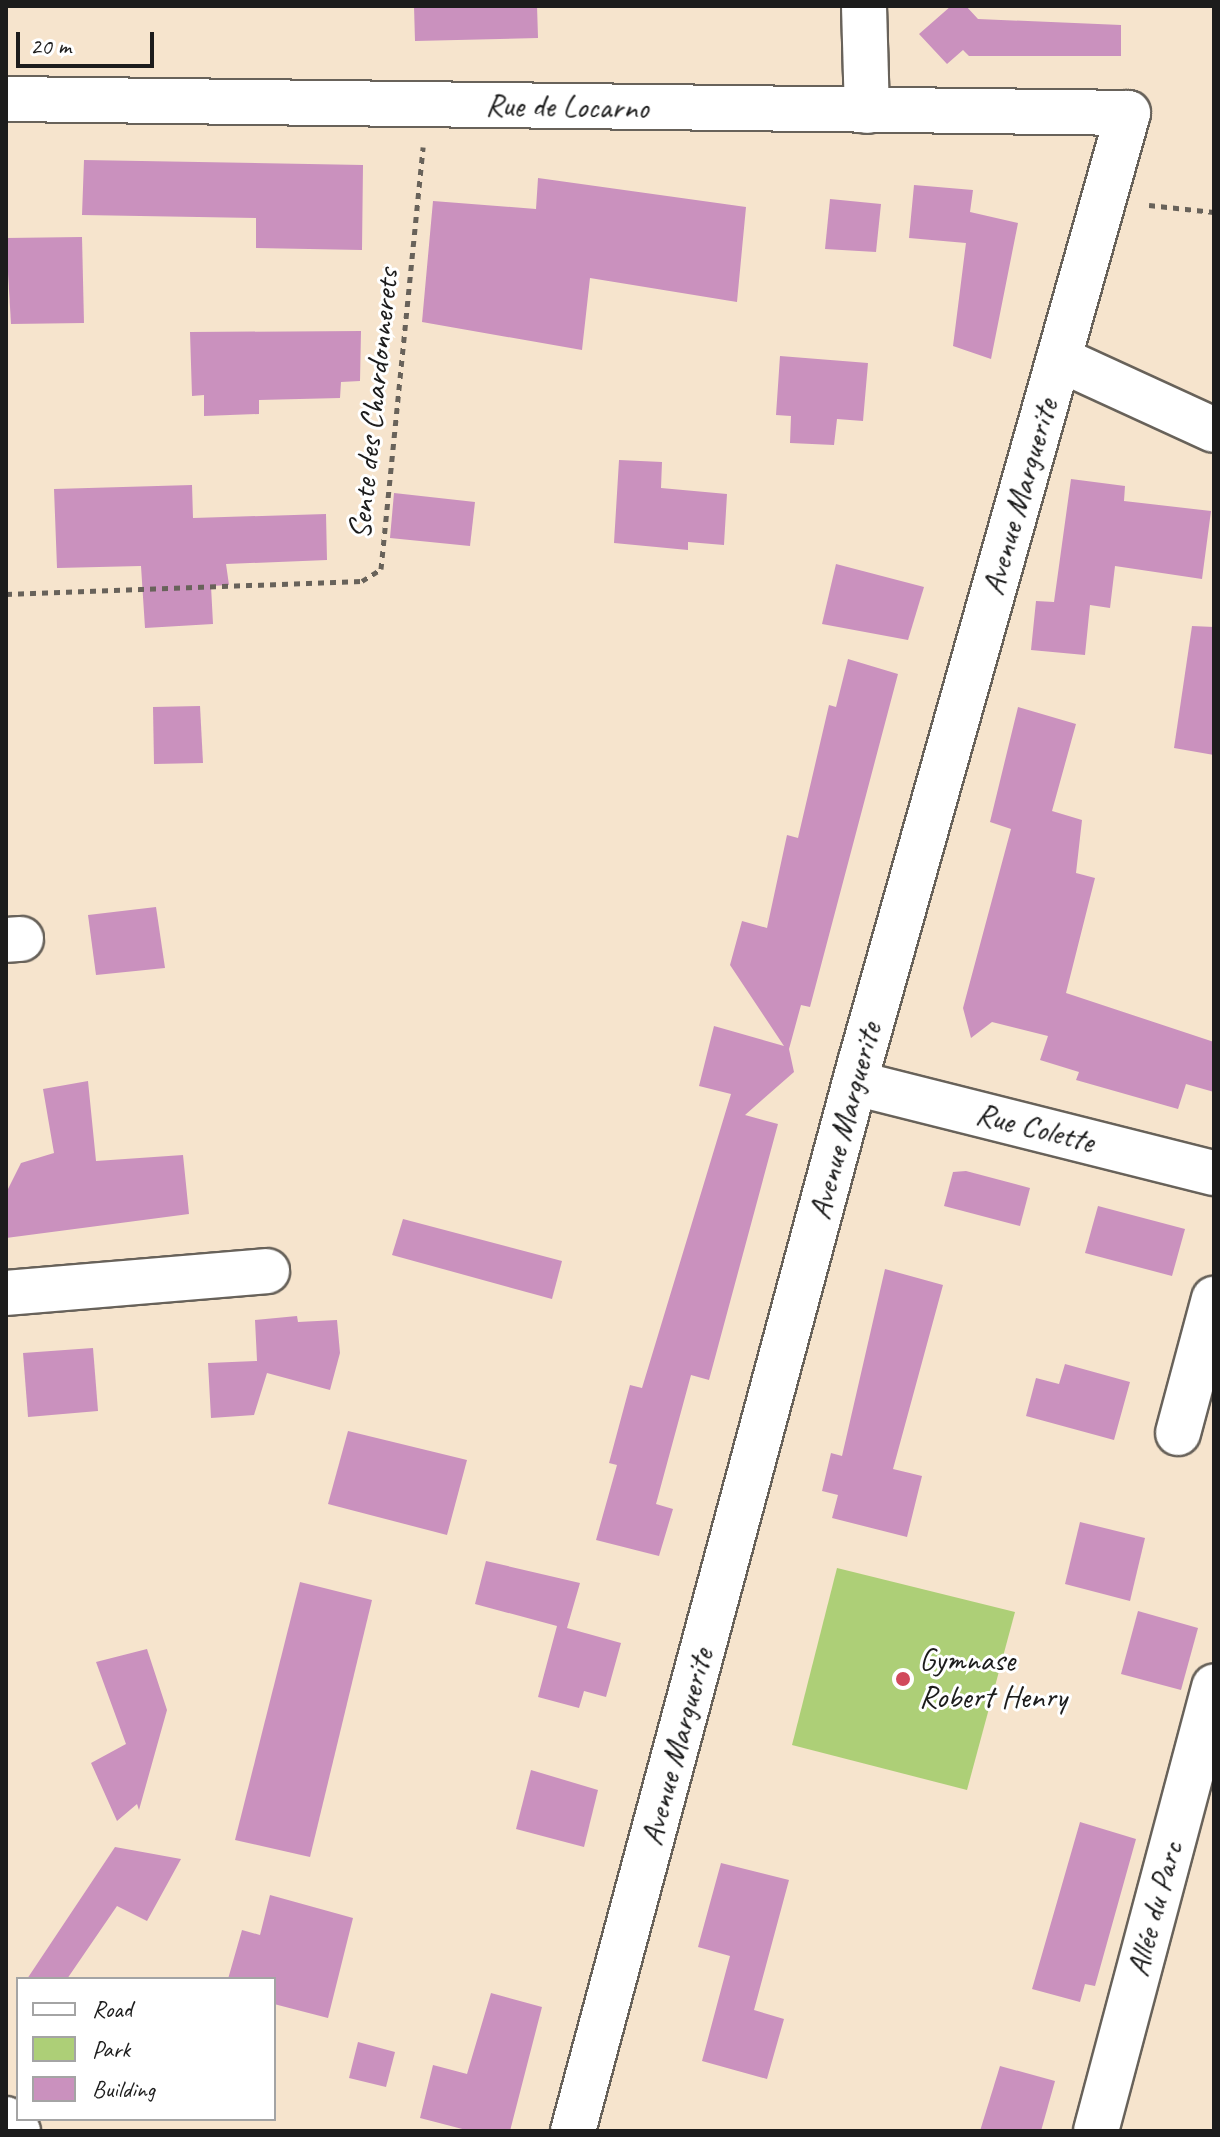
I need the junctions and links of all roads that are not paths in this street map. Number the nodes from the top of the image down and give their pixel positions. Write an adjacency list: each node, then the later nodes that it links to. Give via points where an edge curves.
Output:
1 (864, 6): 3 (street)
2 (6, 99): 3 (street, Rue de Locarno)
3 (867, 111): 4 (street, Rue de Locarno)
4 (1128, 113): 5 (street, Avenue Marguerite)
5 (1059, 359): 6 (street); 7 (street, Avenue Marguerite)
6 (1214, 430)
7 (855, 1083): 8 (street, Rue Colette); 16 (street, Avenue Marguerite)
8 (1214, 1173)
9 (267, 1271): 10 (street)
10 (6, 1293)
11 (1214, 1299): 12 (street)
12 (1178, 1433)
13 (1214, 1686): 17 (street, Allée du Parc)
14 (6, 2119): 15 (street)
15 (18, 2131)
16 (573, 2131)
17 (1096, 2131)

